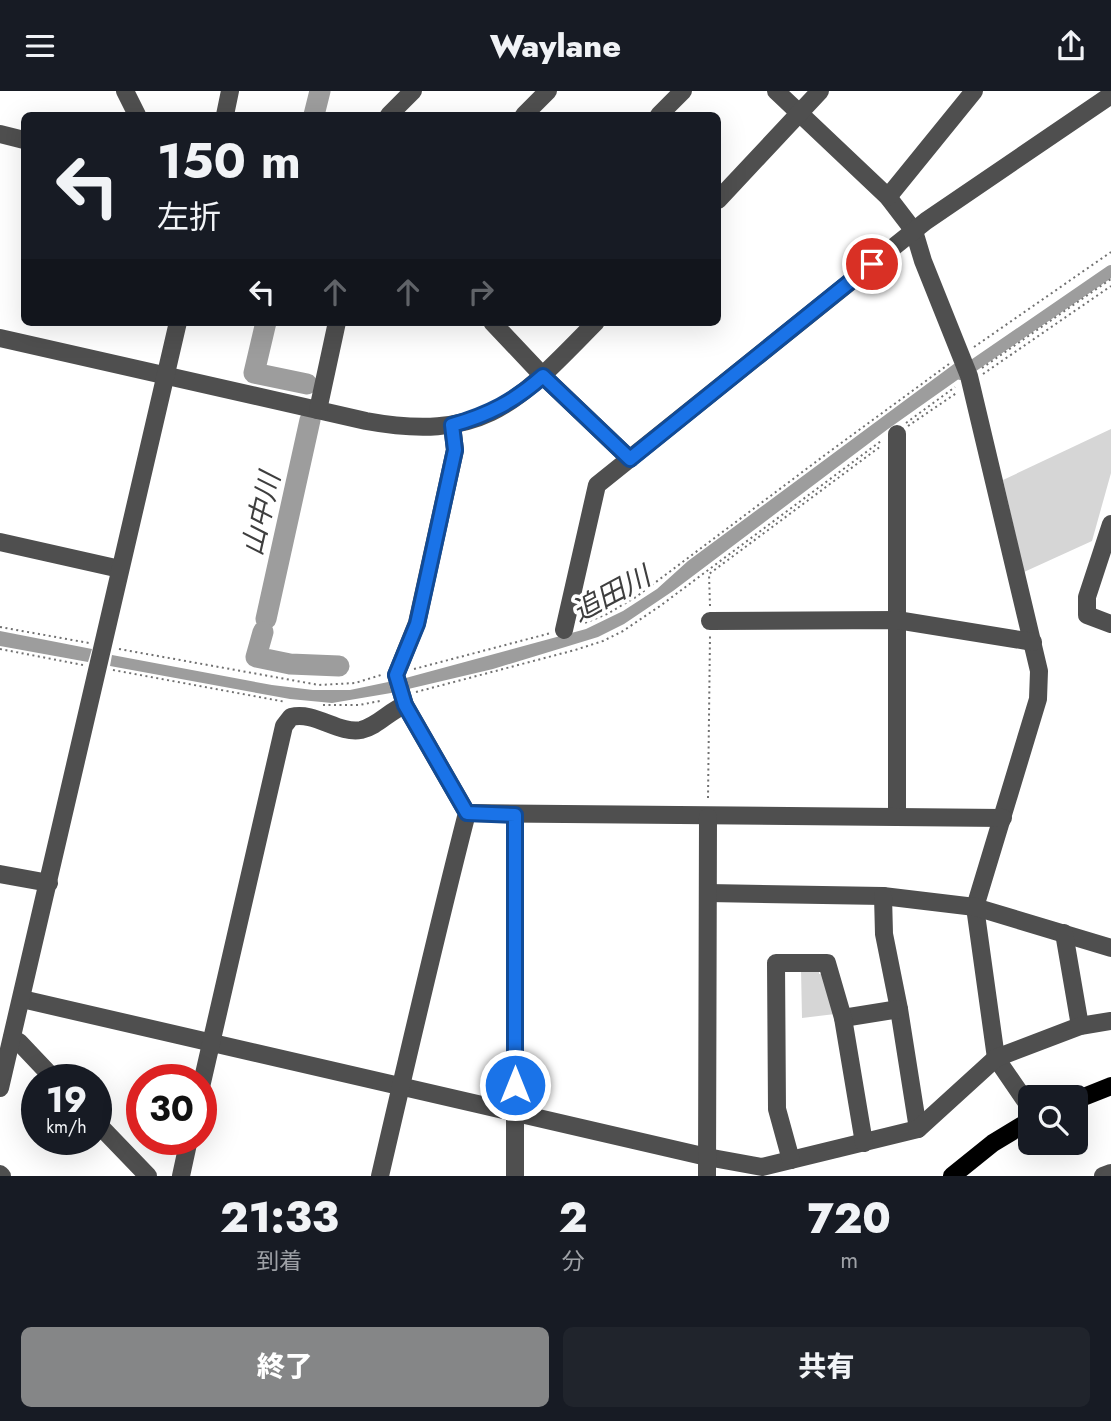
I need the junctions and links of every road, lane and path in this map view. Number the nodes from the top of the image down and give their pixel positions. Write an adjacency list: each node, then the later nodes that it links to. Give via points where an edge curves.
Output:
1 (125, 91): 10 (street)
2 (230, 91): 11 (street)
3 (413, 91): 12 (street)
4 (548, 91): 13 (street)
5 (683, 91): 14 (street)
6 (776, 91): 15 (street)
7 (820, 91): 15 (street)
8 (974, 91): 19 (street)
9 (1111, 95): 20 (street)
10 (136, 112)
11 (226, 112)
12 (392, 112)
13 (527, 112)
14 (662, 112)
15 (800, 114): 18 (street); 19 (street)
16 (0, 134): 17 (street)
17 (21, 139)
18 (721, 196)
19 (888, 197): 20 (street)
20 (914, 231): 27 (street); 33 (street)
21 (1111, 286): 27 (path)
22 (177, 326): 29 (street)
23 (336, 326): 30 (street)
24 (496, 326): 28 (street)
25 (592, 326): 28 (street)
26 (0, 338): 29 (street)
27 (967, 371): 32 (path); 41 (street)
28 (543, 376): 31 (street, via 497,409); 33 (street)
29 (165, 377): 30 (street); 36 (street)
30 (318, 410): 31 (street, via 403,427)
31 (452, 425): 42 (street, via 455,450)
32 (897, 434): 37 (street); 38 (path, via 709,574)
33 (630, 459): 40 (street, via 596,487)
34 (1111, 524): 39 (street, via 1086,607 1087,615)
35 (0, 542): 36 (street)
36 (120, 569): 49 (street)
37 (897, 620): 38 (street); 41 (street); 46 (street)
38 (710, 621): 45 (path)
39 (1111, 624)
40 (564, 630)
41 (1033, 642): 47 (street, via 1038,699)
42 (400, 690): 43 (street); 61 (street, via 365,729 346,729 301,716 291,717 284,726)
43 (467, 813): 44 (street); 65 (street)
44 (515, 815): 45 (street); 70 (street)
45 (708, 817): 46 (street); 50 (street)
46 (897, 817): 47 (street)
47 (1003, 818): 52 (street)
48 (0, 874): 49 (street)
49 (49, 883): 55 (street)
50 (708, 893): 51 (street); 76 (street)
51 (883, 897): 52 (street); 56 (street, via 884,934)
52 (975, 907): 53 (street); 62 (street)
53 (1064, 933): 54 (street); 59 (street)
54 (1111, 948)
55 (22, 999): 60 (street); 61 (street)
56 (900, 1009): 57 (street); 72 (street)
57 (843, 1018): 74 (street); 77 (street, via 827,963 776,963 777,1109)
58 (1111, 1021): 59 (street)
59 (1080, 1026): 62 (street)
60 (12, 1038): 63 (street); 67 (street)
61 (212, 1042): 64 (street); 65 (street)
62 (996, 1058): 68 (street); 72 (street)
63 (40, 1064)
64 (207, 1064)
65 (401, 1086): 70 (street); 82 (street)
66 (1111, 1086): 69 (main road)
67 (0, 1088)
68 (1018, 1090)
69 (1088, 1095)
70 (515, 1112): 76 (street); 83 (street)
71 (1018, 1128): 85 (main road)
72 (918, 1129): 74 (street)
73 (112, 1139): 80 (street)
74 (864, 1143): 77 (street)
75 (186, 1155): 81 (street)
76 (707, 1157): 78 (street); 84 (street)
77 (791, 1160): 78 (street)
78 (765, 1171)
79 (1111, 1173): 86 (street)
80 (148, 1176)
81 (181, 1176)
82 (380, 1176)
83 (515, 1176)
84 (707, 1176)
85 (952, 1176)
86 (1103, 1176)

